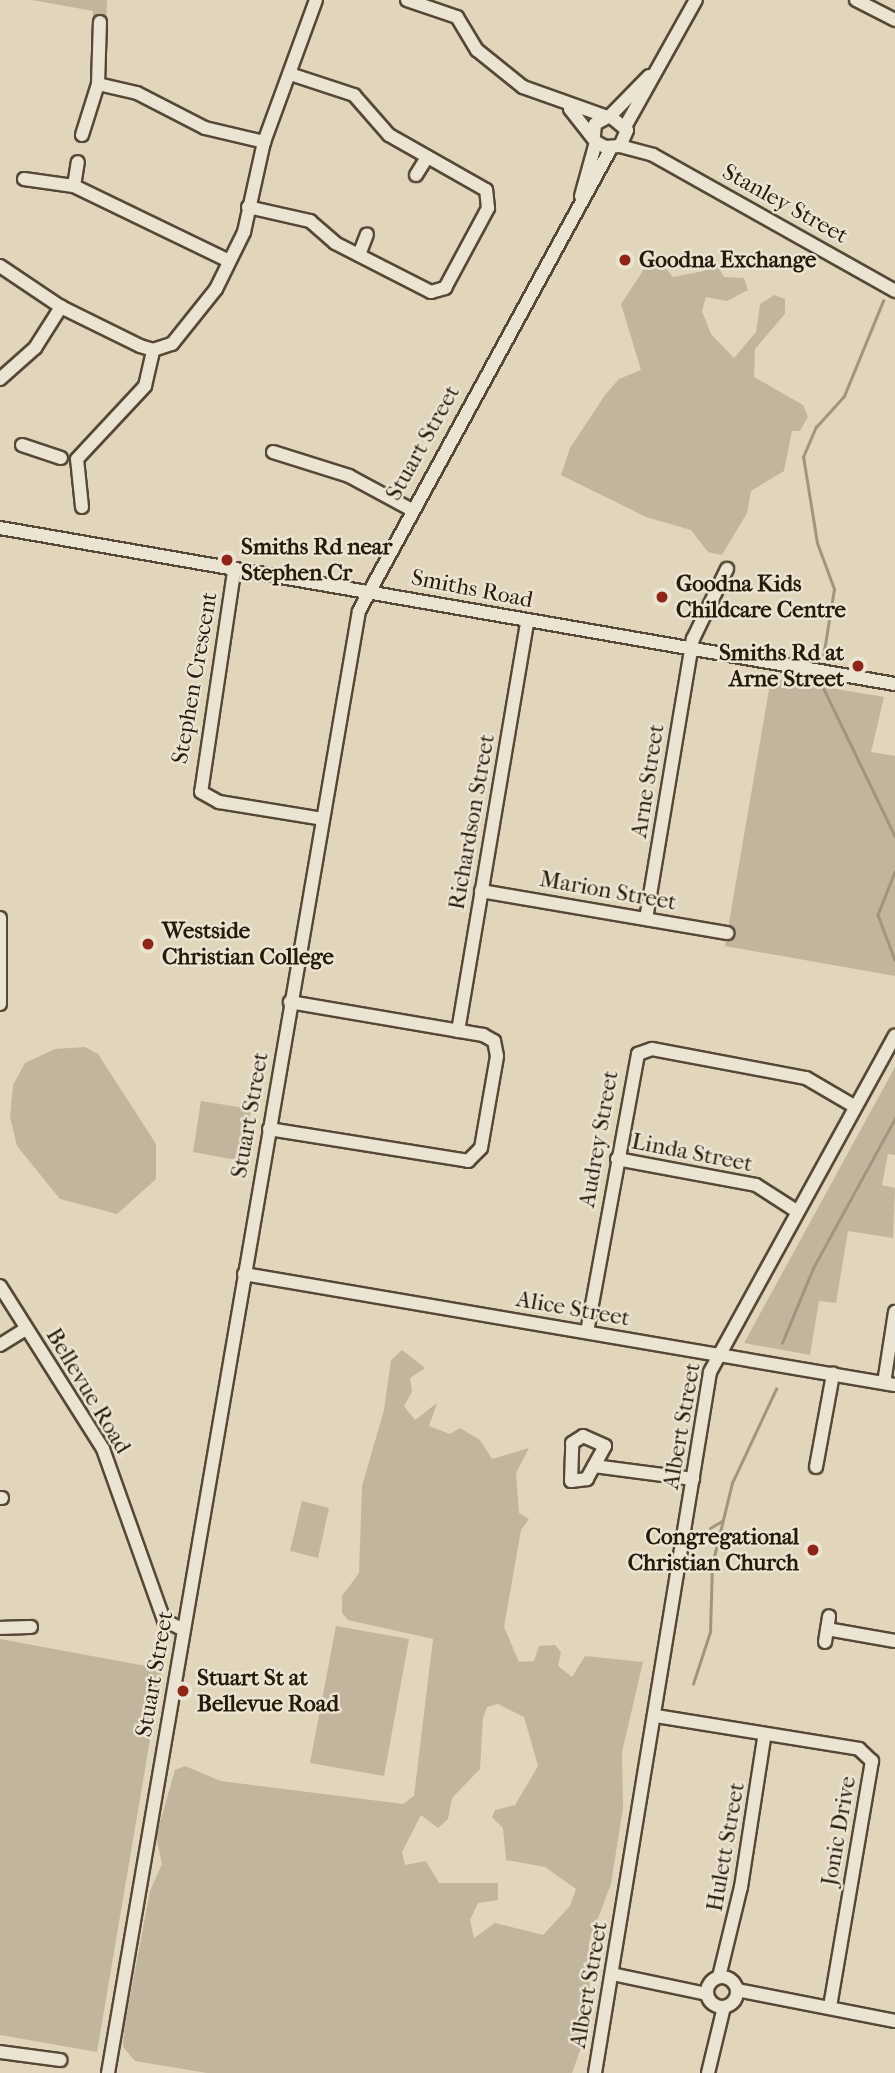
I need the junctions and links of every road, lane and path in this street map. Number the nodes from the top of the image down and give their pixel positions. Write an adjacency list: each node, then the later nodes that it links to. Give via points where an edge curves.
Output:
1 (316, 0): 9 (street, via 295,46)
2 (407, 0): 5 (street)
3 (696, 0): 8 (street)
4 (856, 0): 6 (street)
5 (451, 5): 11 (street, via 477,50 523,87)
6 (895, 20)
7 (100, 22): 10 (street)
8 (664, 56): 12 (street); 13 (street)
9 (293, 75): 16 (street); 19 (street, via 354,95 389,135)
10 (99, 84): 14 (street); 16 (street, via 137,93 205,128)
11 (565, 105): 12 (street, Stanley Street); 15 (street)
12 (607, 116): 13 (street, Stanley Street); 15 (street, Stuart Street)
13 (626, 128): 17 (street, Stuart Street); 18 (street, Stanley Street)
14 (82, 135)
15 (595, 139): 17 (street, Stanley Street); 25 (street, Stuart Street)
16 (264, 142): 24 (street)
17 (616, 147): 18 (street, Stanley Street); 25 (street, Stuart Street)
18 (653, 155): 30 (street, Stanley Street)
19 (426, 159): 21 (street); 27 (street, via 490,198 440,292)
20 (78, 162): 23 (street)
21 (416, 175)
22 (24, 179): 23 (street)
23 (74, 186): 28 (street)
24 (248, 207): 27 (street, via 310,221); 28 (street, via 244,232)
25 (575, 213): 38 (street, Stuart Street)
26 (367, 234): 27 (street)
27 (359, 255)
28 (227, 260): 32 (street, via 216,289 184,330 172,344)
29 (0, 266): 31 (street)
30 (889, 287)
31 (61, 307): 32 (street); 33 (street, via 35,348)
32 (153, 350): 37 (street, via 145,386 77,459)
33 (0, 379)
34 (22, 445): 36 (street)
35 (273, 452): 38 (street, via 349,476)
36 (61, 458)
37 (82, 507)
38 (410, 509): 42 (street, Stuart Street)
39 (0, 528): 41 (street, Smiths Road)
40 (727, 569): 44 (street, Arne Street)
41 (234, 572): 42 (street, Smiths Road); 46 (street, Stephen Crescent, via 199,786 219,802)
42 (365, 593): 43 (street, Smiths Road); 46 (street, Stuart Street)
43 (527, 621): 44 (street, Smiths Road); 47 (street, Richardson Street)
44 (691, 649): 45 (street, Smiths Road); 49 (street, Arne Street)
45 (895, 684)
46 (323, 819): 51 (street, Stuart Street)
47 (481, 891): 49 (street, Marion Street); 53 (street, Richardson Street)
48 (0, 918): 52 (street)
49 (646, 919): 50 (street, Marion Street)
50 (727, 933)
51 (290, 1002): 53 (street); 56 (street, Stuart Street)
52 (0, 1004)
53 (458, 1031): 56 (street, via 488,1036 497,1045 481,1147 472,1159)
54 (895, 1036): 55 (street, Albert Street)
55 (854, 1106): 57 (street, Audrey Street, via 806,1078 652,1049 632,1066); 58 (street, Albert Street)
56 (269, 1129): 59 (street, Stuart Street)
57 (617, 1159): 58 (street, Linda Street, via 756,1185); 63 (street, Audrey Street)
58 (795, 1210): 65 (street, Albert Street)
59 (244, 1274): 63 (street, Alice Street); 74 (street, Stuart Street)
60 (0, 1286): 62 (street, Bellevue Road)
61 (895, 1311): 67 (street)
62 (26, 1329): 64 (street); 74 (street, Bellevue Road, via 103,1449 164,1620)
63 (587, 1332): 65 (street, Alice Street)
64 (0, 1345)
65 (716, 1355): 66 (street, Alice Street); 70 (street, Albert Street)
66 (833, 1374): 67 (street, Alice Street); 69 (street)
67 (889, 1384)
68 (594, 1466): 70 (street)
69 (816, 1467)
70 (693, 1479): 76 (street, Albert Street)
71 (31, 1627): 72 (street)
72 (0, 1628)
73 (827, 1629): 75 (street)
74 (184, 1630): 86 (street, Stuart Street)
75 (895, 1641)
76 (656, 1716): 77 (street, Jonic Drive); 78 (street, Albert Street)
77 (764, 1738): 79 (street, Hulett Street); 82 (street, Jonic Drive, via 859,1749 872,1760)
78 (612, 1974): 81 (street, via 693,1989); 87 (street, Albert Street)
79 (724, 1978): 80 (street); 81 (street)
80 (736, 1994): 81 (street); 82 (street)
81 (713, 1998): 88 (street, via 717,2021)
82 (830, 2006): 83 (street)
83 (895, 2021)
84 (0, 2052): 85 (street)
85 (60, 2060)
86 (112, 2072)
87 (595, 2073)
88 (708, 2073)

